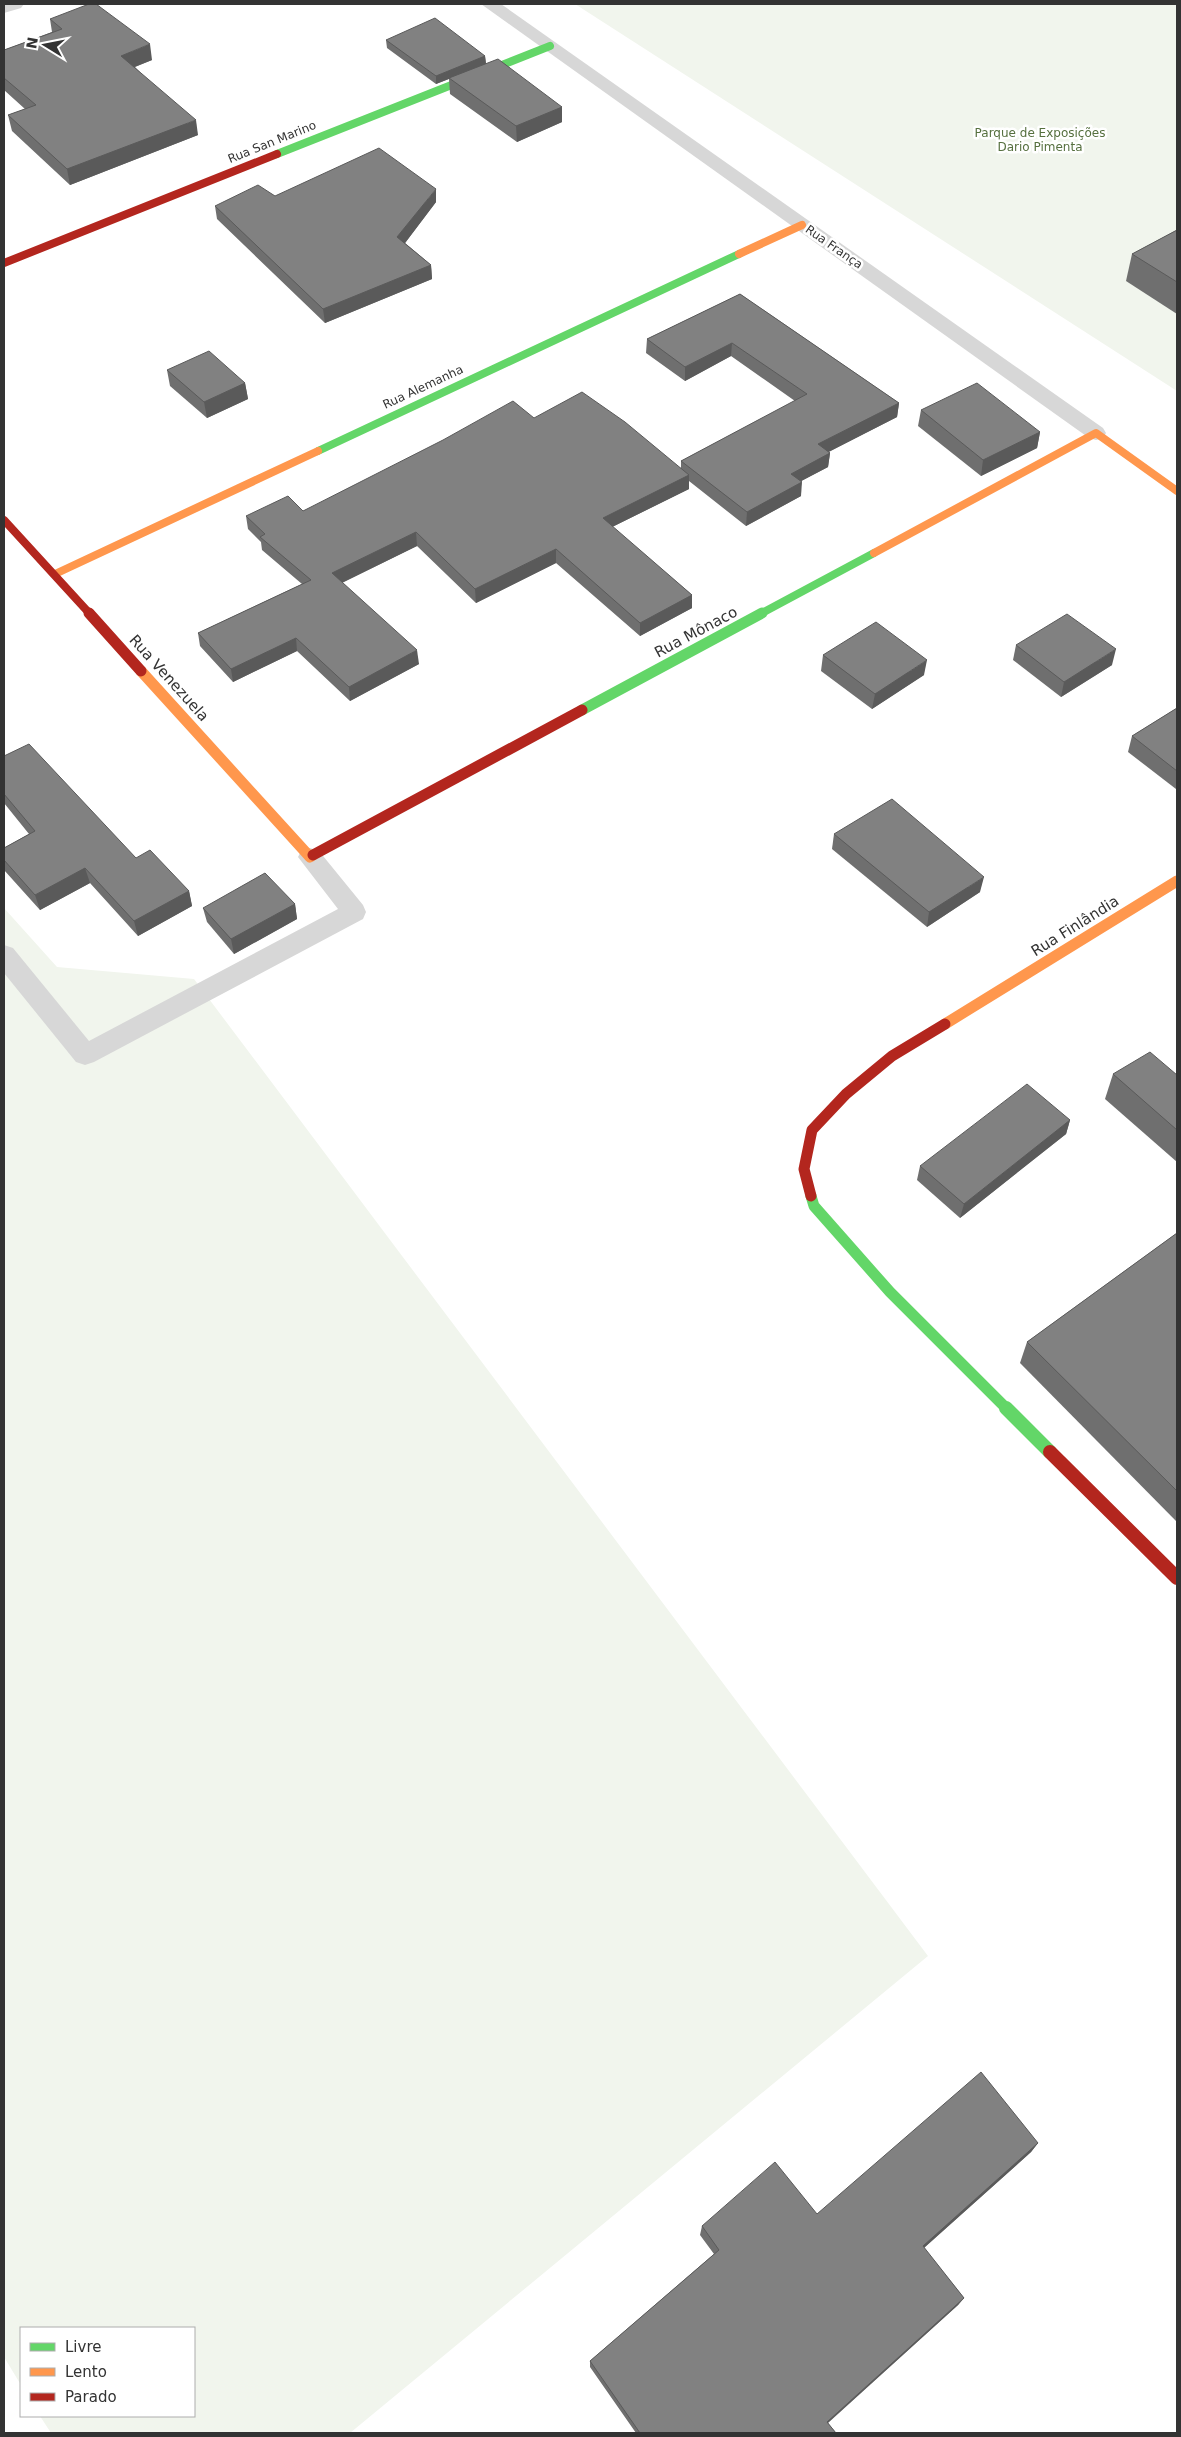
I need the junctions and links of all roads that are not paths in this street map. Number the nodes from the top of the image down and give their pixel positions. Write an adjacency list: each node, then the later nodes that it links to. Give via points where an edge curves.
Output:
1 (15, 4): 3 (street)
2 (490, 4): 4 (street, Rua França)
3 (4, 8)
4 (550, 46): 5 (street, Rua França); 6 (street, Rua San Marino)
5 (802, 225): 7 (street, Rua França); 10 (street, Rua Alemanha)
6 (4, 262)
7 (1096, 433): 8 (street, Rua França); 11 (street, Rua Mônaco)
8 (1177, 491)
9 (4, 520): 10 (street, Rua Venezuela)
10 (54, 574): 11 (street, Rua Venezuela)
11 (310, 857): 13 (street, via 354,912 85,1055)
12 (1177, 881): 14 (street, Rua Finlândia, via 892,1056 846,1094 812,1130 804,1169 814,1206 842,1240 890,1292)
13 (4, 955)
14 (1177, 1578)

